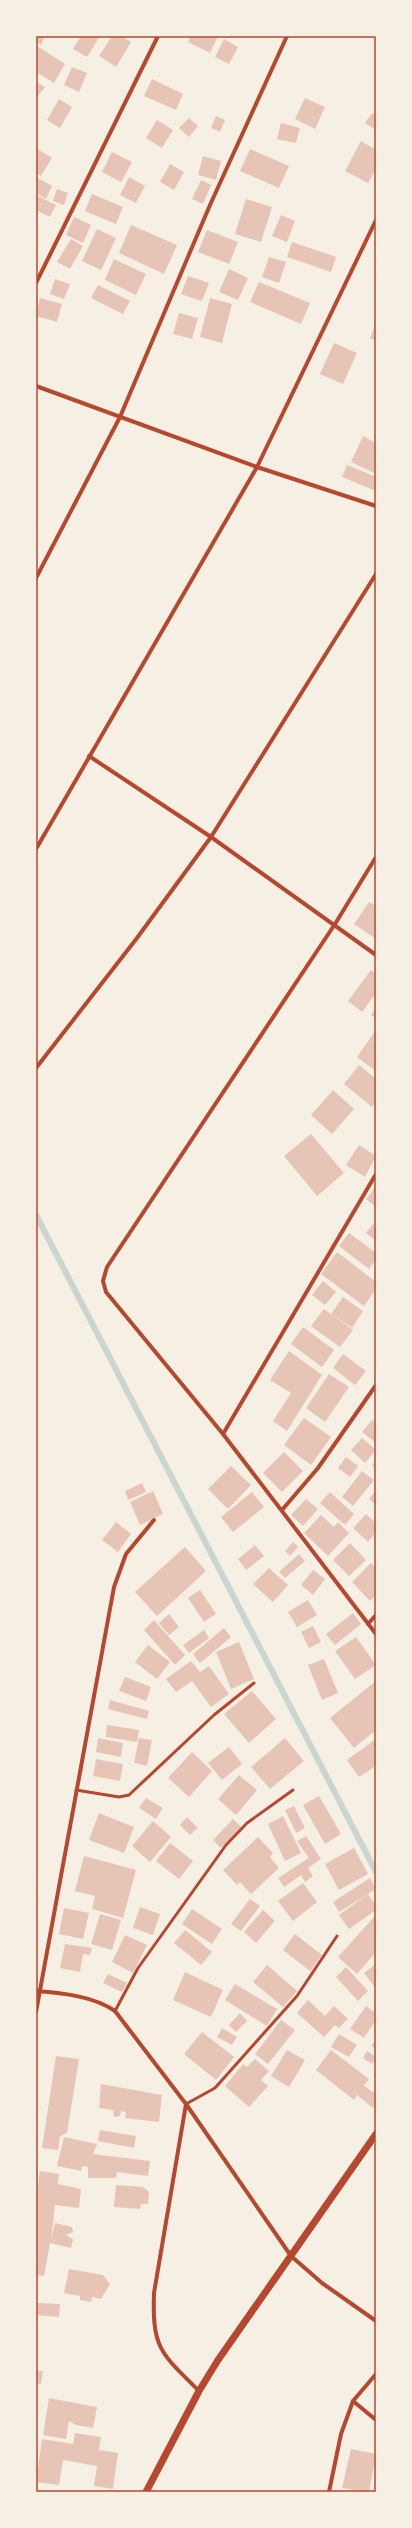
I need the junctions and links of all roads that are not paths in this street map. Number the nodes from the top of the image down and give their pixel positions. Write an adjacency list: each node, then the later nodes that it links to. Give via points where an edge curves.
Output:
1 (158, 36): 4 (street)
2 (287, 36): 6 (street, via 210,205)
3 (376, 220): 7 (street)
4 (36, 283)
5 (36, 386): 6 (street)
6 (120, 417): 7 (street); 10 (street)
7 (257, 467): 8 (street); 11 (street)
8 (376, 506)
9 (376, 574): 12 (street)
10 (36, 578)
11 (89, 756): 12 (street); 13 (street)
12 (211, 837): 15 (street); 17 (street, via 137,938)
13 (36, 848)
14 (376, 857): 15 (street)
15 (334, 924): 16 (street); 20 (street, via 108,1267 103,1280 106,1292)
16 (376, 955)
17 (36, 1068)
18 (376, 1174): 20 (street)
19 (376, 1385): 21 (street, via 318,1468)
20 (222, 1434): 21 (street)
21 (282, 1510): 24 (street)
22 (154, 1520): 27 (street, via 126,1554 114,1587)
23 (376, 1615): 24 (street)
24 (368, 1624): 25 (street)
25 (376, 1634)
26 (254, 1683): 27 (lane, via 214,1715 129,1795 119,1797)
27 (76, 1790): 30 (street)
28 (293, 1790): 31 (lane, via 247,1823 226,1845 138,1968)
29 (338, 1936): 33 (lane, via 298,1996 215,2088)
30 (37, 1991): 31 (street, via 83,1997); 32 (street)
31 (115, 2010): 33 (street)
32 (36, 2012)
33 (186, 2104): 35 (street); 38 (street, via 154,2293 153,2316 155,2338 161,2350)
34 (376, 2134): 35 (street)
35 (291, 2256): 36 (street, via 322,2284); 38 (street)
36 (376, 2321)
37 (376, 2374): 39 (street)
38 (199, 2391): 41 (street)
39 (353, 2401): 40 (street); 42 (street, via 341,2434)
40 (376, 2420)
41 (146, 2492)
42 (329, 2492)

